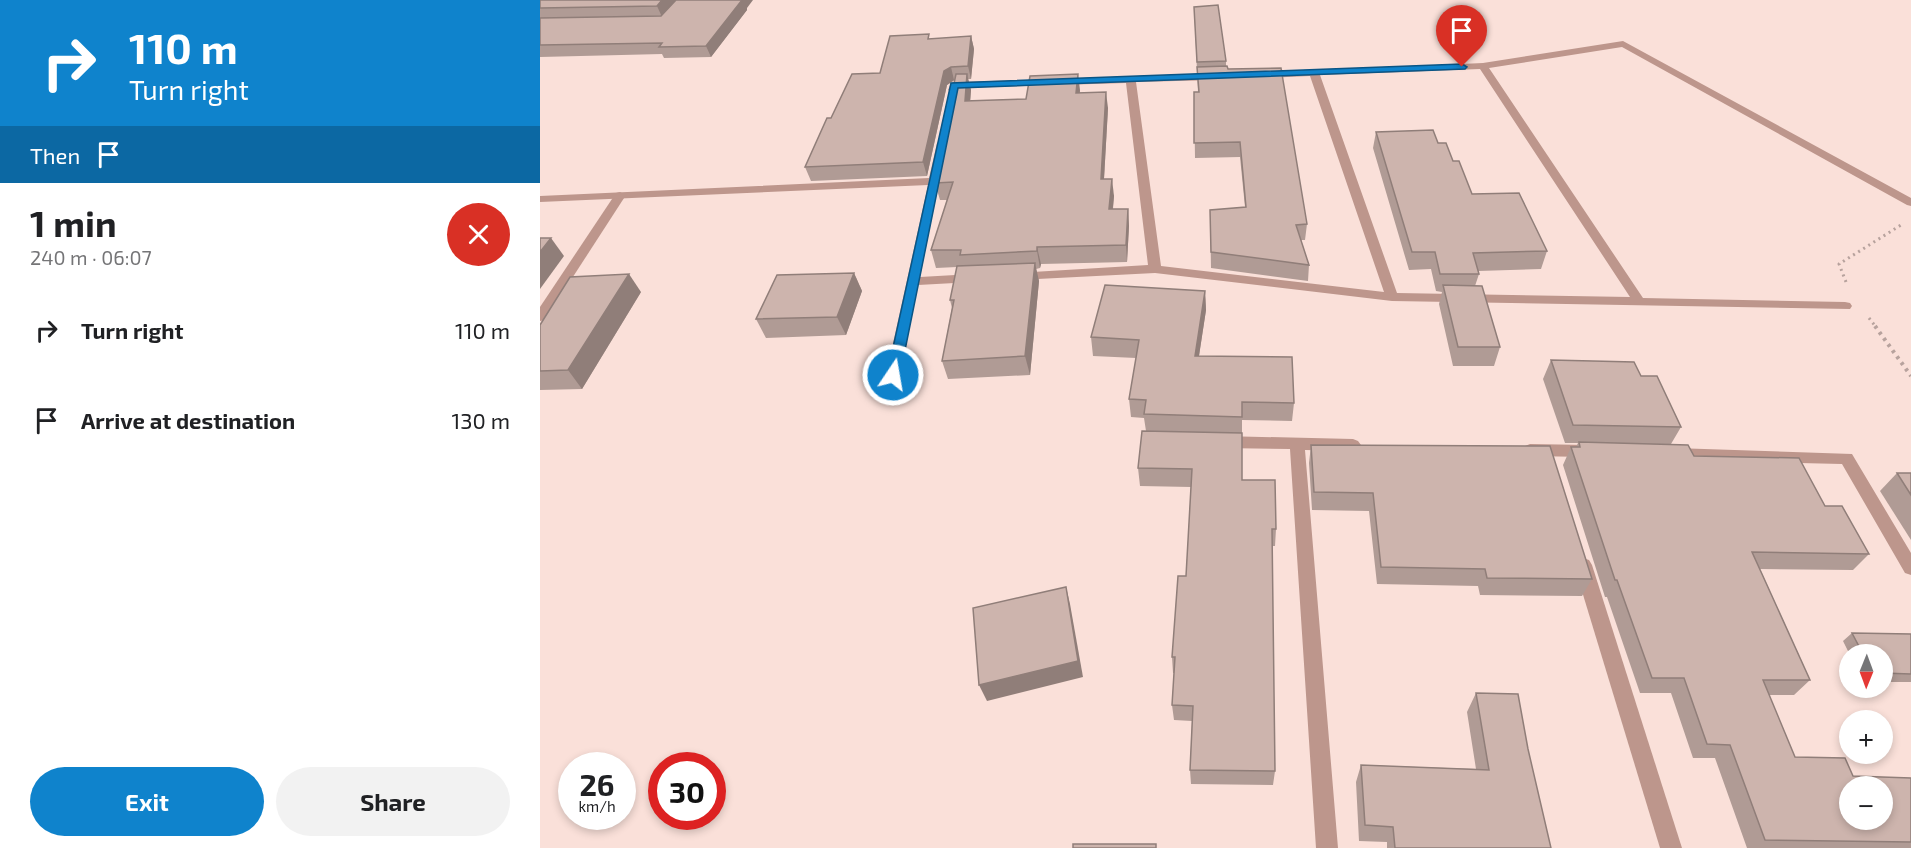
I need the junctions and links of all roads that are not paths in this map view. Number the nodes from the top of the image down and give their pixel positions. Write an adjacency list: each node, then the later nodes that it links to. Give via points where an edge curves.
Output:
1 (1483, 66): 2 (street); 11 (street, via 1623,44); 17 (street)
2 (1314, 73): 3 (street); 16 (street)
3 (1245, 75)
4 (1222, 76): 5 (street)
5 (1131, 80): 6 (street, via 954,85); 12 (street)
6 (950, 106)
7 (946, 128): 8 (street)
8 (934, 181): 9 (street); 15 (street)
9 (620, 195): 10 (street); 19 (street)
10 (540, 199)
11 (1911, 203)
12 (1155, 269): 13 (street); 16 (street)
13 (1005, 277)
14 (982, 278): 15 (street)
15 (913, 281): 20 (street)
16 (1392, 297): 17 (street)
17 (1639, 301): 18 (street)
18 (1845, 306)
19 (540, 317)
20 (893, 375)
21 (1204, 442): 22 (street)
22 (1298, 444): 23 (street); 31 (street)
23 (1369, 446)
24 (1512, 449): 25 (street)
25 (1548, 450): 26 (street); 28 (street)
26 (1608, 452)
27 (1655, 453): 30 (street, via 1847,458)
28 (1555, 473)
29 (1580, 552): 32 (street)
30 (1911, 568)
31 (1326, 848)
32 (1671, 848)

